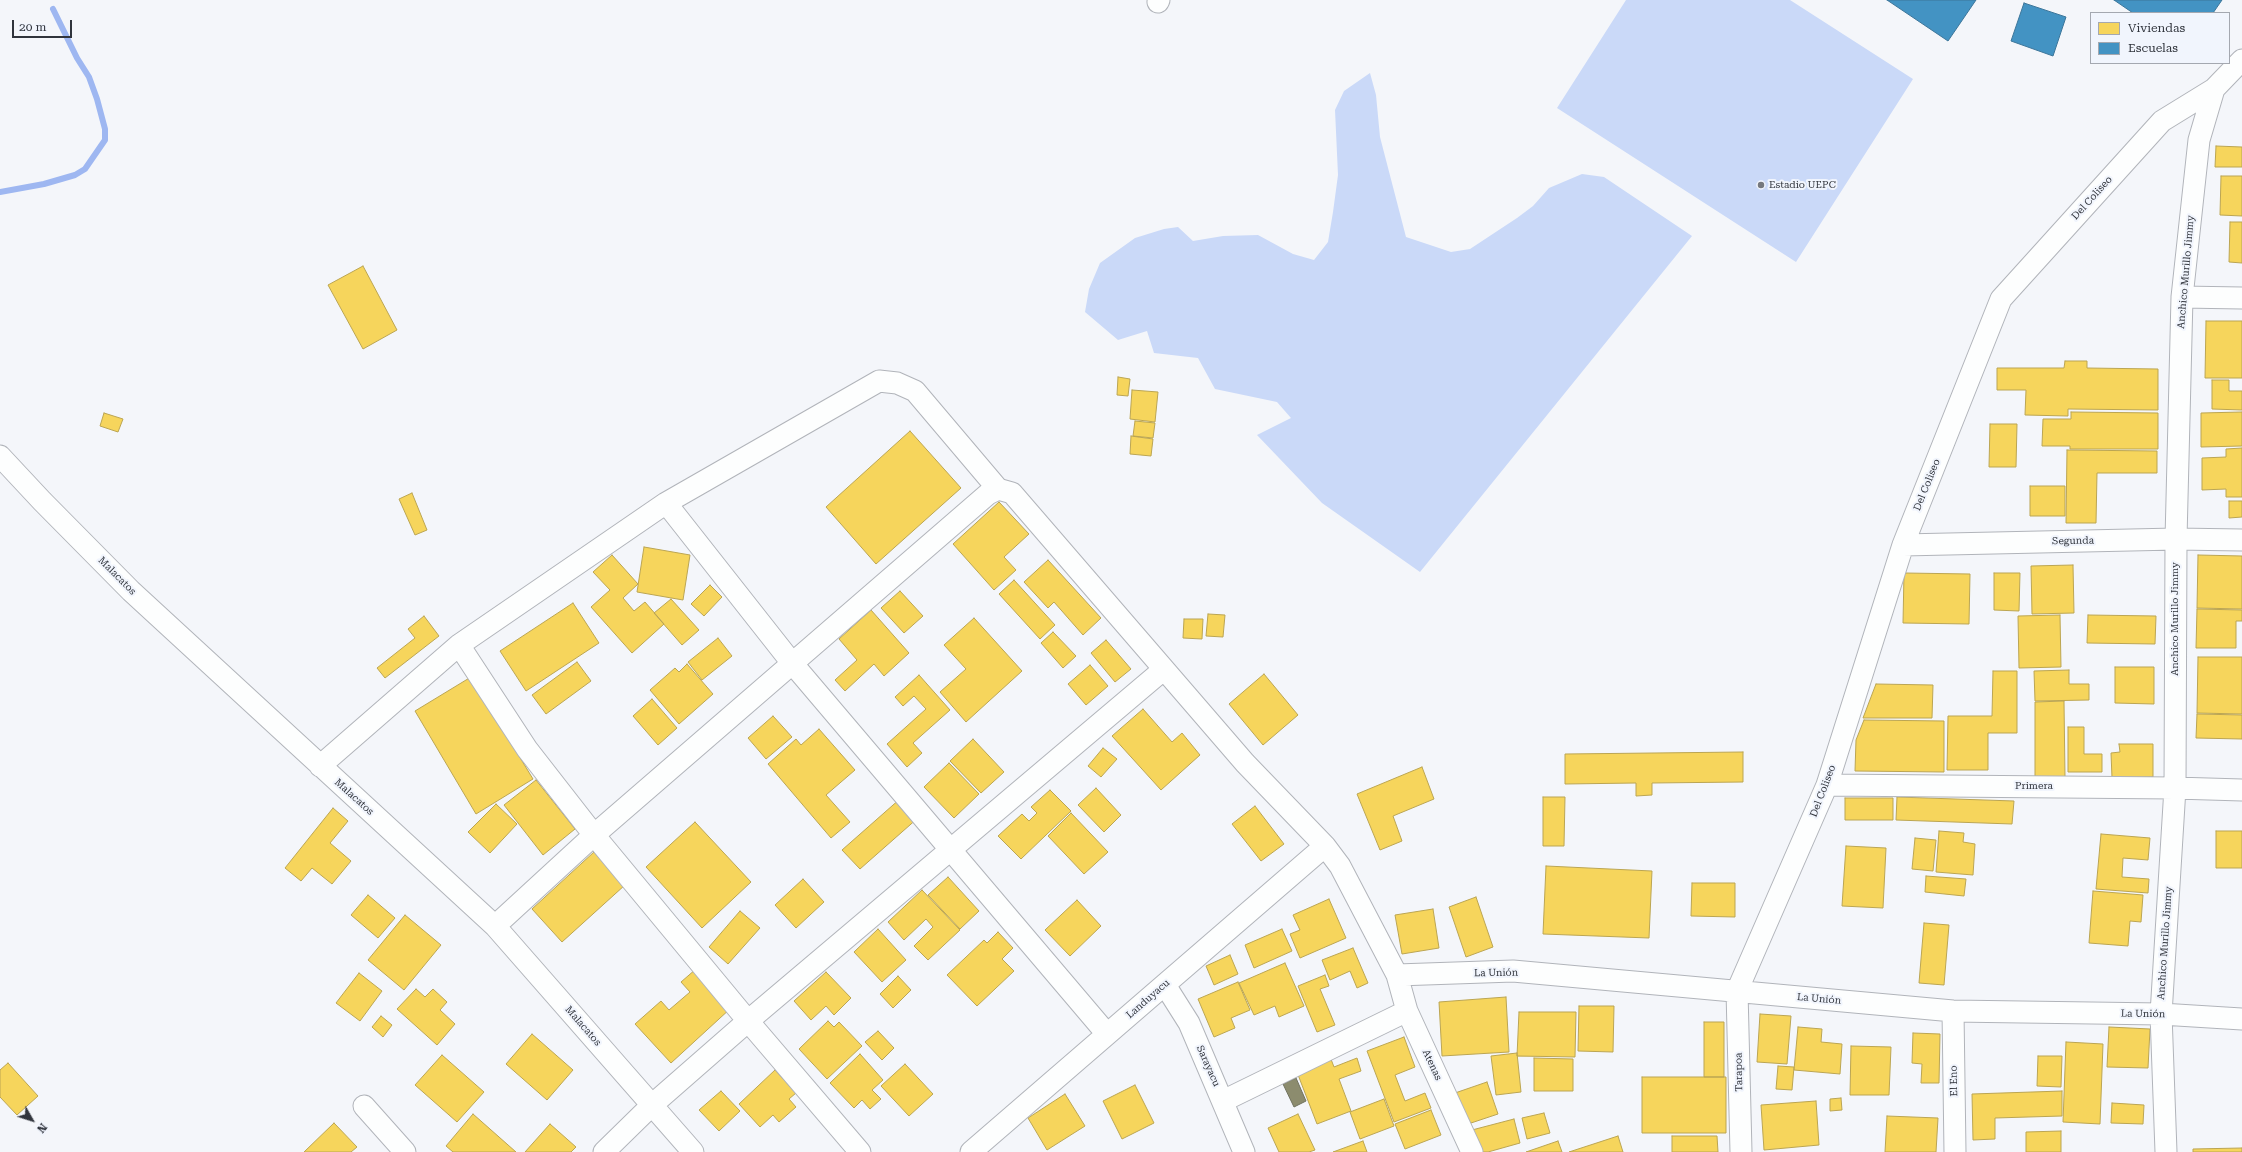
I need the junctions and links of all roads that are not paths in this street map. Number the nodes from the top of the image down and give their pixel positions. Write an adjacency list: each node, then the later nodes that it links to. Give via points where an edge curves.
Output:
1 (2242, 60): 2 (street, Del Coliseo)
2 (2214, 89): 3 (street, Anchico Murillo Jimmy, via 2199,140); 10 (street, Del Coliseo, via 2162,121 2001,299)
3 (2182, 297): 4 (street); 8 (street, Anchico Murillo Jimmy)
4 (2242, 298)
5 (0, 456): 14 (street, Malacatos, via 131,591)
6 (998, 489): 7 (street, via 915,391 897,383 879,381); 12 (street, via 988,494); 13 (street, Atenas, via 1012,493)
7 (666, 503): 11 (street); 12 (street)
8 (2176, 539): 9 (street, Segunda); 10 (street, Segunda); 16 (street, Anchico Murillo Jimmy)
9 (2242, 540)
10 (1903, 545): 15 (street, Del Coliseo)
11 (459, 645): 14 (street); 18 (street, via 527,749)
12 (792, 663): 18 (street); 20 (street)
13 (1163, 670): 19 (street, Atenas, via 1245,763); 20 (street)
14 (320, 766): 21 (street, Malacatos)
15 (1827, 785): 16 (street, Primera); 24 (street, Del Coliseo)
16 (2175, 788): 17 (street, Primera); 27 (street, Anchico Murillo Jimmy)
17 (2242, 790)
18 (594, 835): 21 (street); 29 (street)
19 (1325, 846): 22 (street, Atenas, via 1340,866); 23 (street, Landuyacu)
20 (951, 849): 29 (street); 30 (street)
21 (495, 926): 32 (street, Malacatos)
22 (1397, 975): 24 (street, La Unión, via 1513,971); 25 (street, Atenas)
23 (1165, 985): 30 (street, Landuyacu); 31 (street, Sarayacu, via 1189,1023)
24 (1737, 991): 26 (street, La Unión); 41 (street, Tarapoa)
25 (1407, 1011): 31 (street); 40 (street, Atenas)
26 (1954, 1011): 27 (street, La Unión); 42 (street, El Eno)
27 (2160, 1014): 28 (street, La Unión); 43 (street, Anchico Murillo Jimmy)
28 (2242, 1019)
29 (748, 1021): 32 (street); 37 (street)
30 (1107, 1034): 38 (street, Landuyacu)
31 (1223, 1101): 39 (street, Sarayacu)
32 (652, 1105): 35 (street); 36 (street, Malacatos)
33 (364, 1106): 34 (street)
34 (404, 1152)
35 (604, 1152)
36 (693, 1152)
37 (860, 1152)
38 (971, 1152)
39 (1244, 1152)
40 (1472, 1152)
41 (1740, 1152)
42 (1955, 1152)
43 (2166, 1152)

